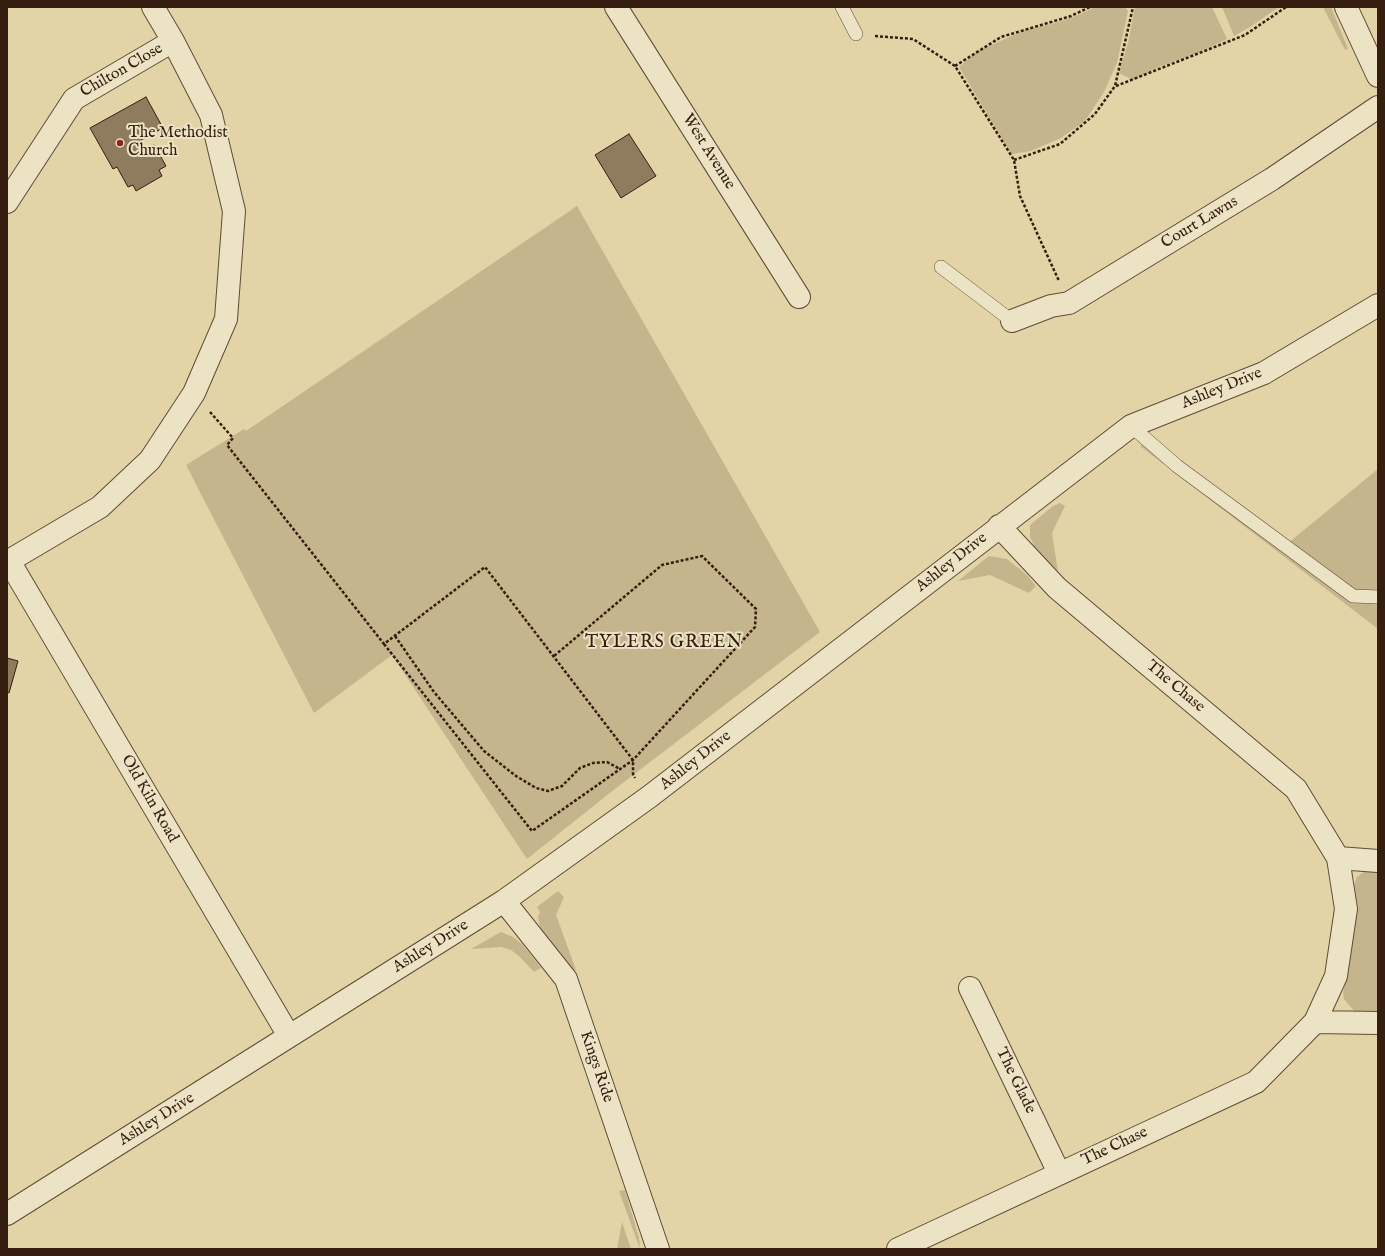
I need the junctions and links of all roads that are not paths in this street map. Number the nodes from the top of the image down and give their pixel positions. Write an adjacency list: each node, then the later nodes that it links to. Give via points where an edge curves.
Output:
1 (153, 7): 6 (street)
2 (616, 7): 11 (street, West Avenue)
3 (842, 7): 5 (lane)
4 (1346, 7): 7 (street)
5 (856, 34)
6 (173, 41): 9 (street, Chilton Close, via 74,99); 16 (street, via 211,115 234,211 226,319 194,393 150,460 100,507)
7 (1378, 76)
8 (1378, 107): 13 (street, Court Lawns, via 1272,179 1069,303 1051,306)
9 (7, 202)
10 (941, 267): 13 (lane)
11 (799, 297)
12 (1378, 306): 14 (street, Ashley Drive, via 1264,373)
13 (1012, 321)
14 (1131, 426): 15 (street, Ashley Drive); 17 (lane, via 1177,466 1353,596)
15 (999, 526): 18 (street, The Chase, via 1057,588 1296,789); 20 (street, Ashley Drive, via 649,797)
16 (8, 562): 24 (street, Old Kiln Road)
17 (1378, 597)
18 (1338, 858): 19 (street); 22 (street, The Chase, via 1346,909 1336,976)
19 (1378, 861)
20 (504, 900): 24 (street, Ashley Drive); 27 (street, Kings Ride, via 566,979)
21 (970, 988): 25 (street, The Glade)
22 (1315, 1022): 23 (street); 25 (street, The Chase, via 1256,1082)
23 (1378, 1024)
24 (288, 1036): 26 (street, Ashley Drive)
25 (1059, 1173): 28 (street, The Chase)
26 (7, 1214)
27 (658, 1249)
28 (898, 1249)

